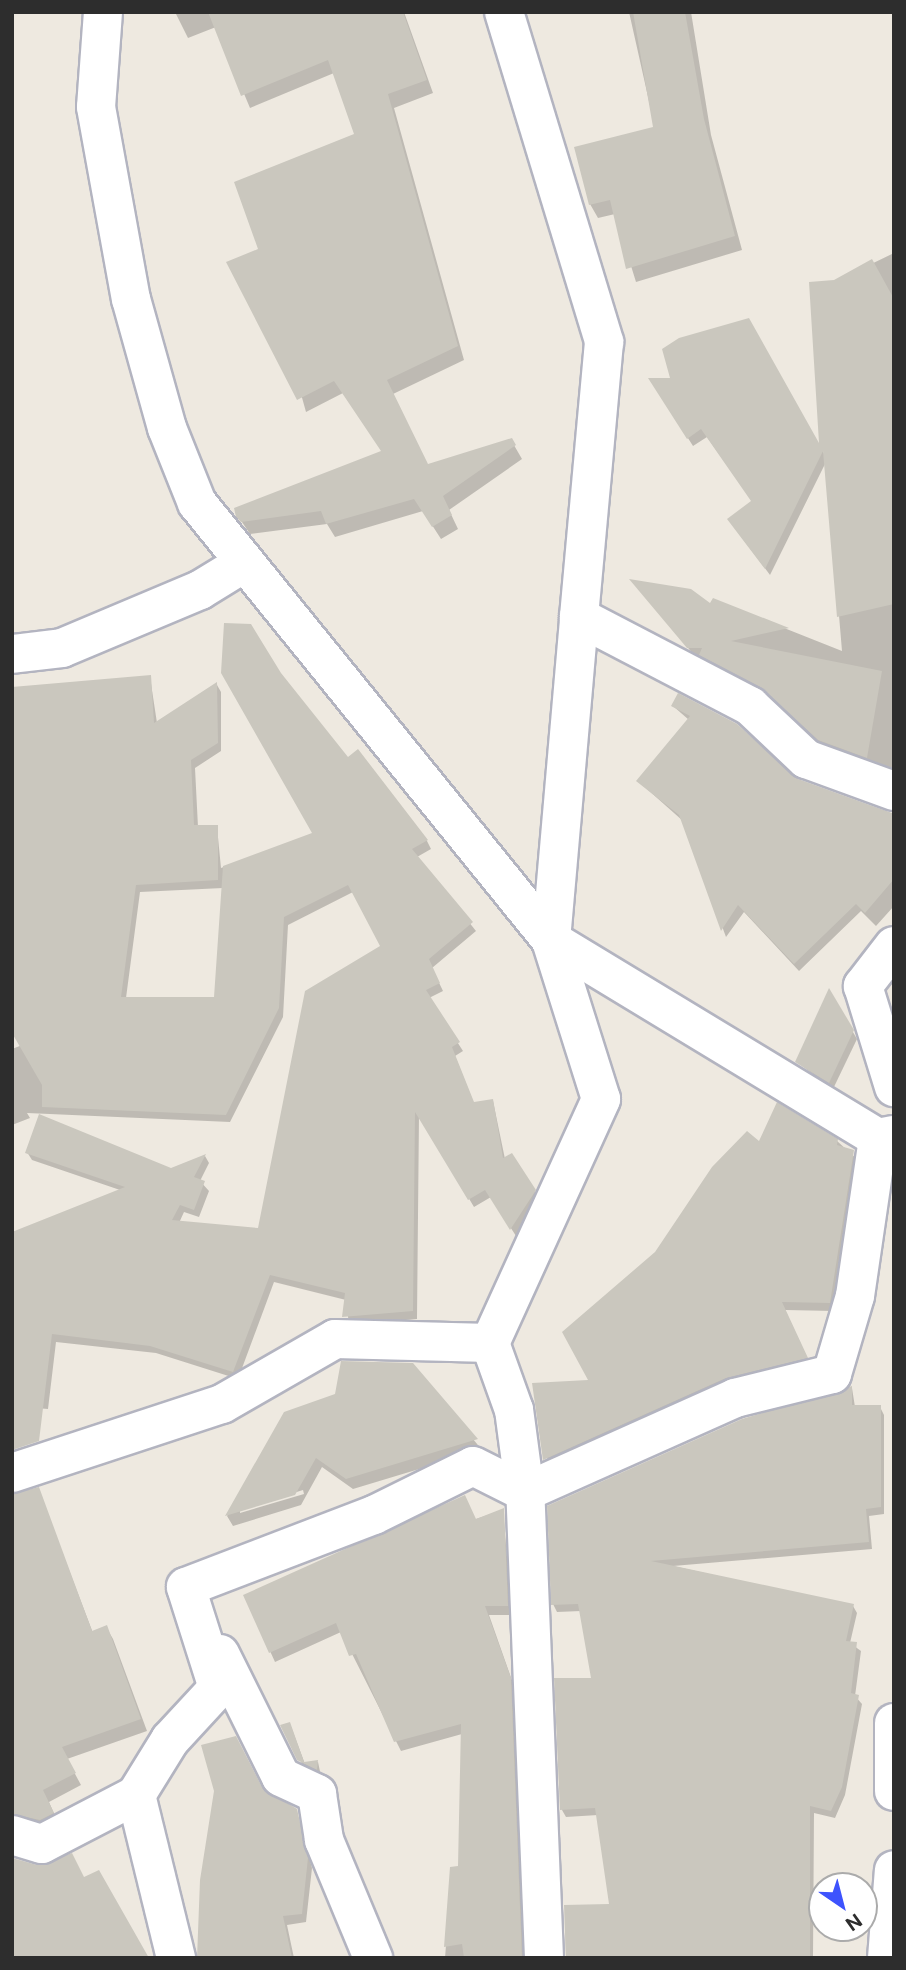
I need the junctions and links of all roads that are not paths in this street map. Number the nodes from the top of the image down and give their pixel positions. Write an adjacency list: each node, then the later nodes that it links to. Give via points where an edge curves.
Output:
1 (103, 12): 3 (street, via 96,107 131,299 167,428 197,503)
2 (504, 12): 4 (street, via 604,342)
3 (244, 563): 5 (street, via 201,590 62,648); 7 (street)
4 (579, 618): 6 (street, via 750,706 806,759); 7 (street)
5 (12, 654)
6 (894, 791)
7 (551, 940): 10 (street); 11 (street, via 601,1099)
8 (894, 946): 9 (street, via 863,986)
9 (894, 1087)
10 (886, 1136): 13 (street, via 855,1296 832,1374 735,1398)
11 (490, 1343): 12 (street, via 335,1339 222,1404); 13 (street, via 514,1410)
12 (12, 1473)
13 (525, 1492): 14 (street, via 473,1466 374,1515); 22 (street)
14 (186, 1587): 17 (street, via 218,1688 170,1740); 21 (street, via 281,1777 317,1794 324,1840)
15 (894, 1723): 16 (street)
16 (894, 1791)
17 (136, 1795): 18 (street, via 42,1844); 20 (street)
18 (12, 1835)
19 (894, 1870): 23 (street)
20 (176, 1958)
21 (373, 1958)
22 (544, 1958)
23 (887, 1958)

